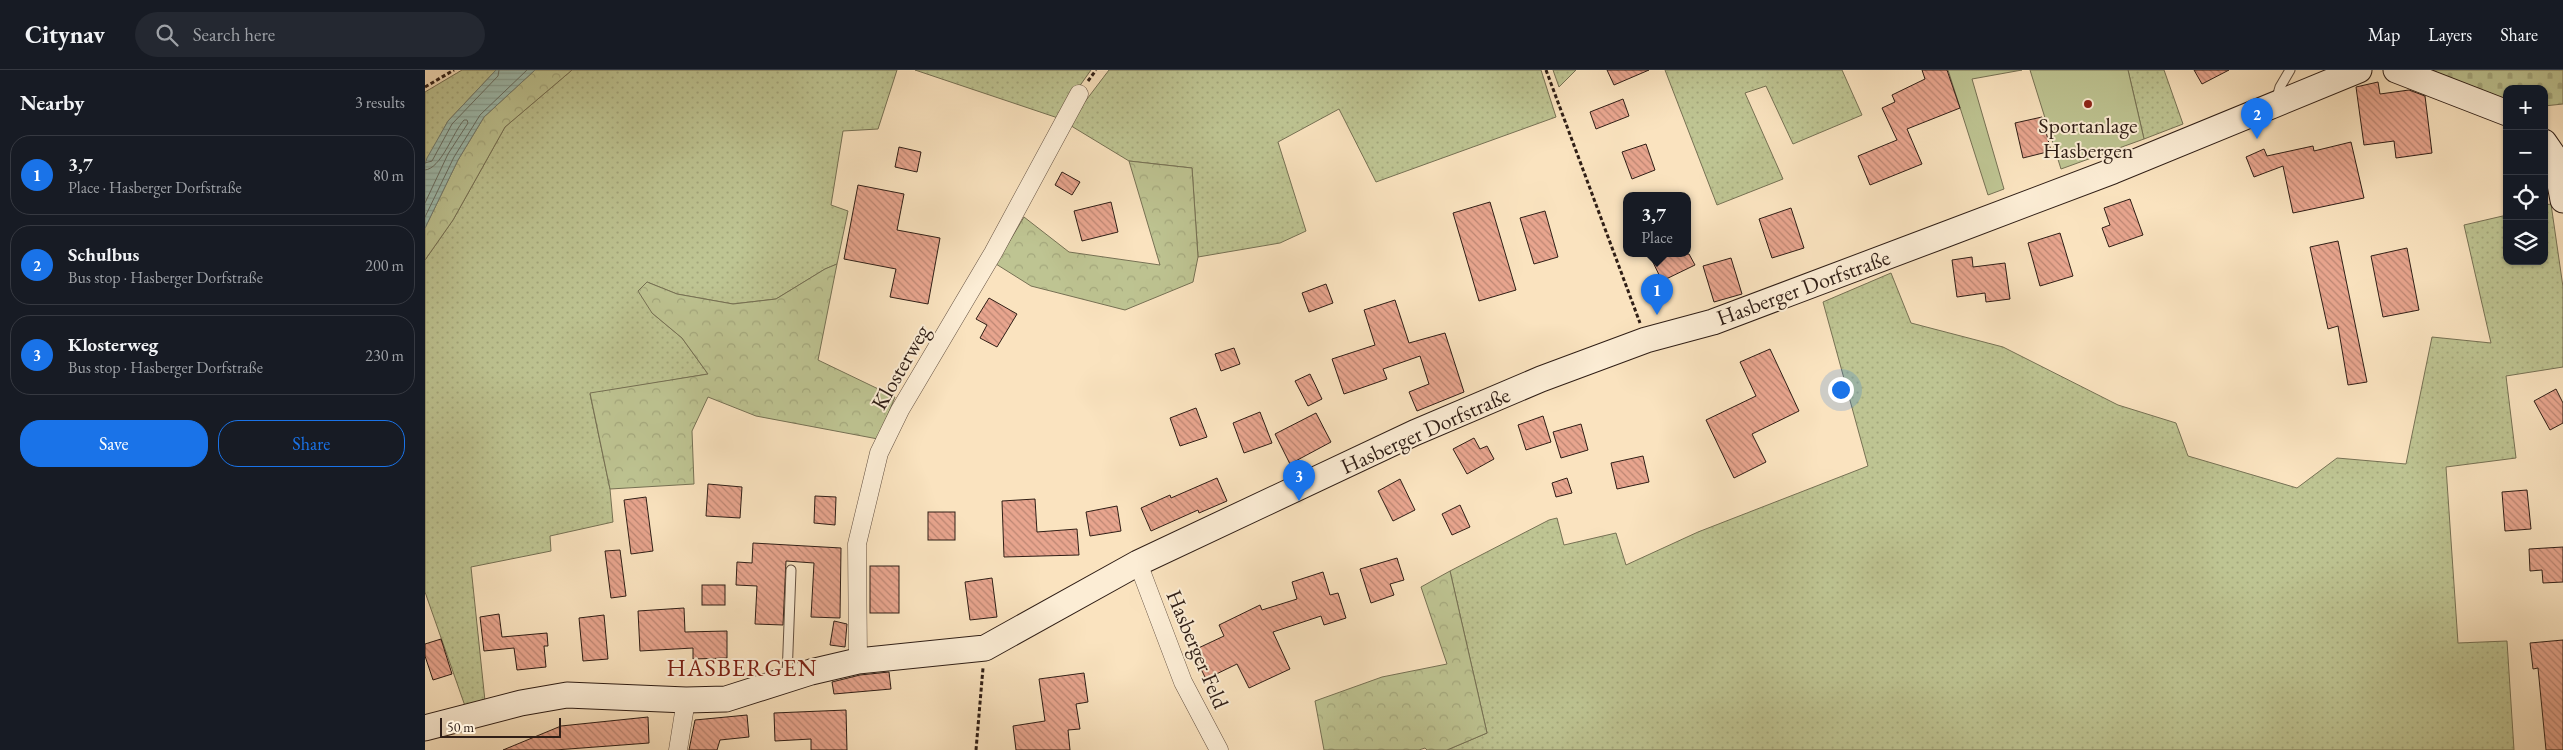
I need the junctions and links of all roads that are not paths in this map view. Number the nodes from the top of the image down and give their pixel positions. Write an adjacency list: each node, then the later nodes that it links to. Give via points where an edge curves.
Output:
1 (2290, 70): 5 (lane, via 2279,87)
2 (2359, 70): 5 (street, Hasberger Dorfstraße)
3 (2396, 70): 6 (street)
4 (1079, 94): 11 (street, Klosterweg, via 993,253 899,410 879,453 857,544)
5 (2274, 106): 9 (street, Hasberger Dorfstraße, via 2113,171 1731,315 1646,340 1541,379 1414,433)
6 (2503, 111)
7 (2548, 148): 8 (street, via 2555,158)
8 (2563, 200)
9 (1138, 563): 11 (street, Hasberger Dorfstraße, via 985,648); 16 (street, Hasberger Feld, via 1183,682)
10 (791, 570): 12 (lane)
11 (858, 661): 12 (street, Hasberger Dorfstraße)
12 (787, 680): 13 (street, Hasberger Dorfstraße, via 726,699)
13 (686, 700): 14 (street, Hasberger Dorfstraße, via 567,695 521,703); 15 (street)
14 (425, 728)
15 (678, 750)
16 (1219, 750)

